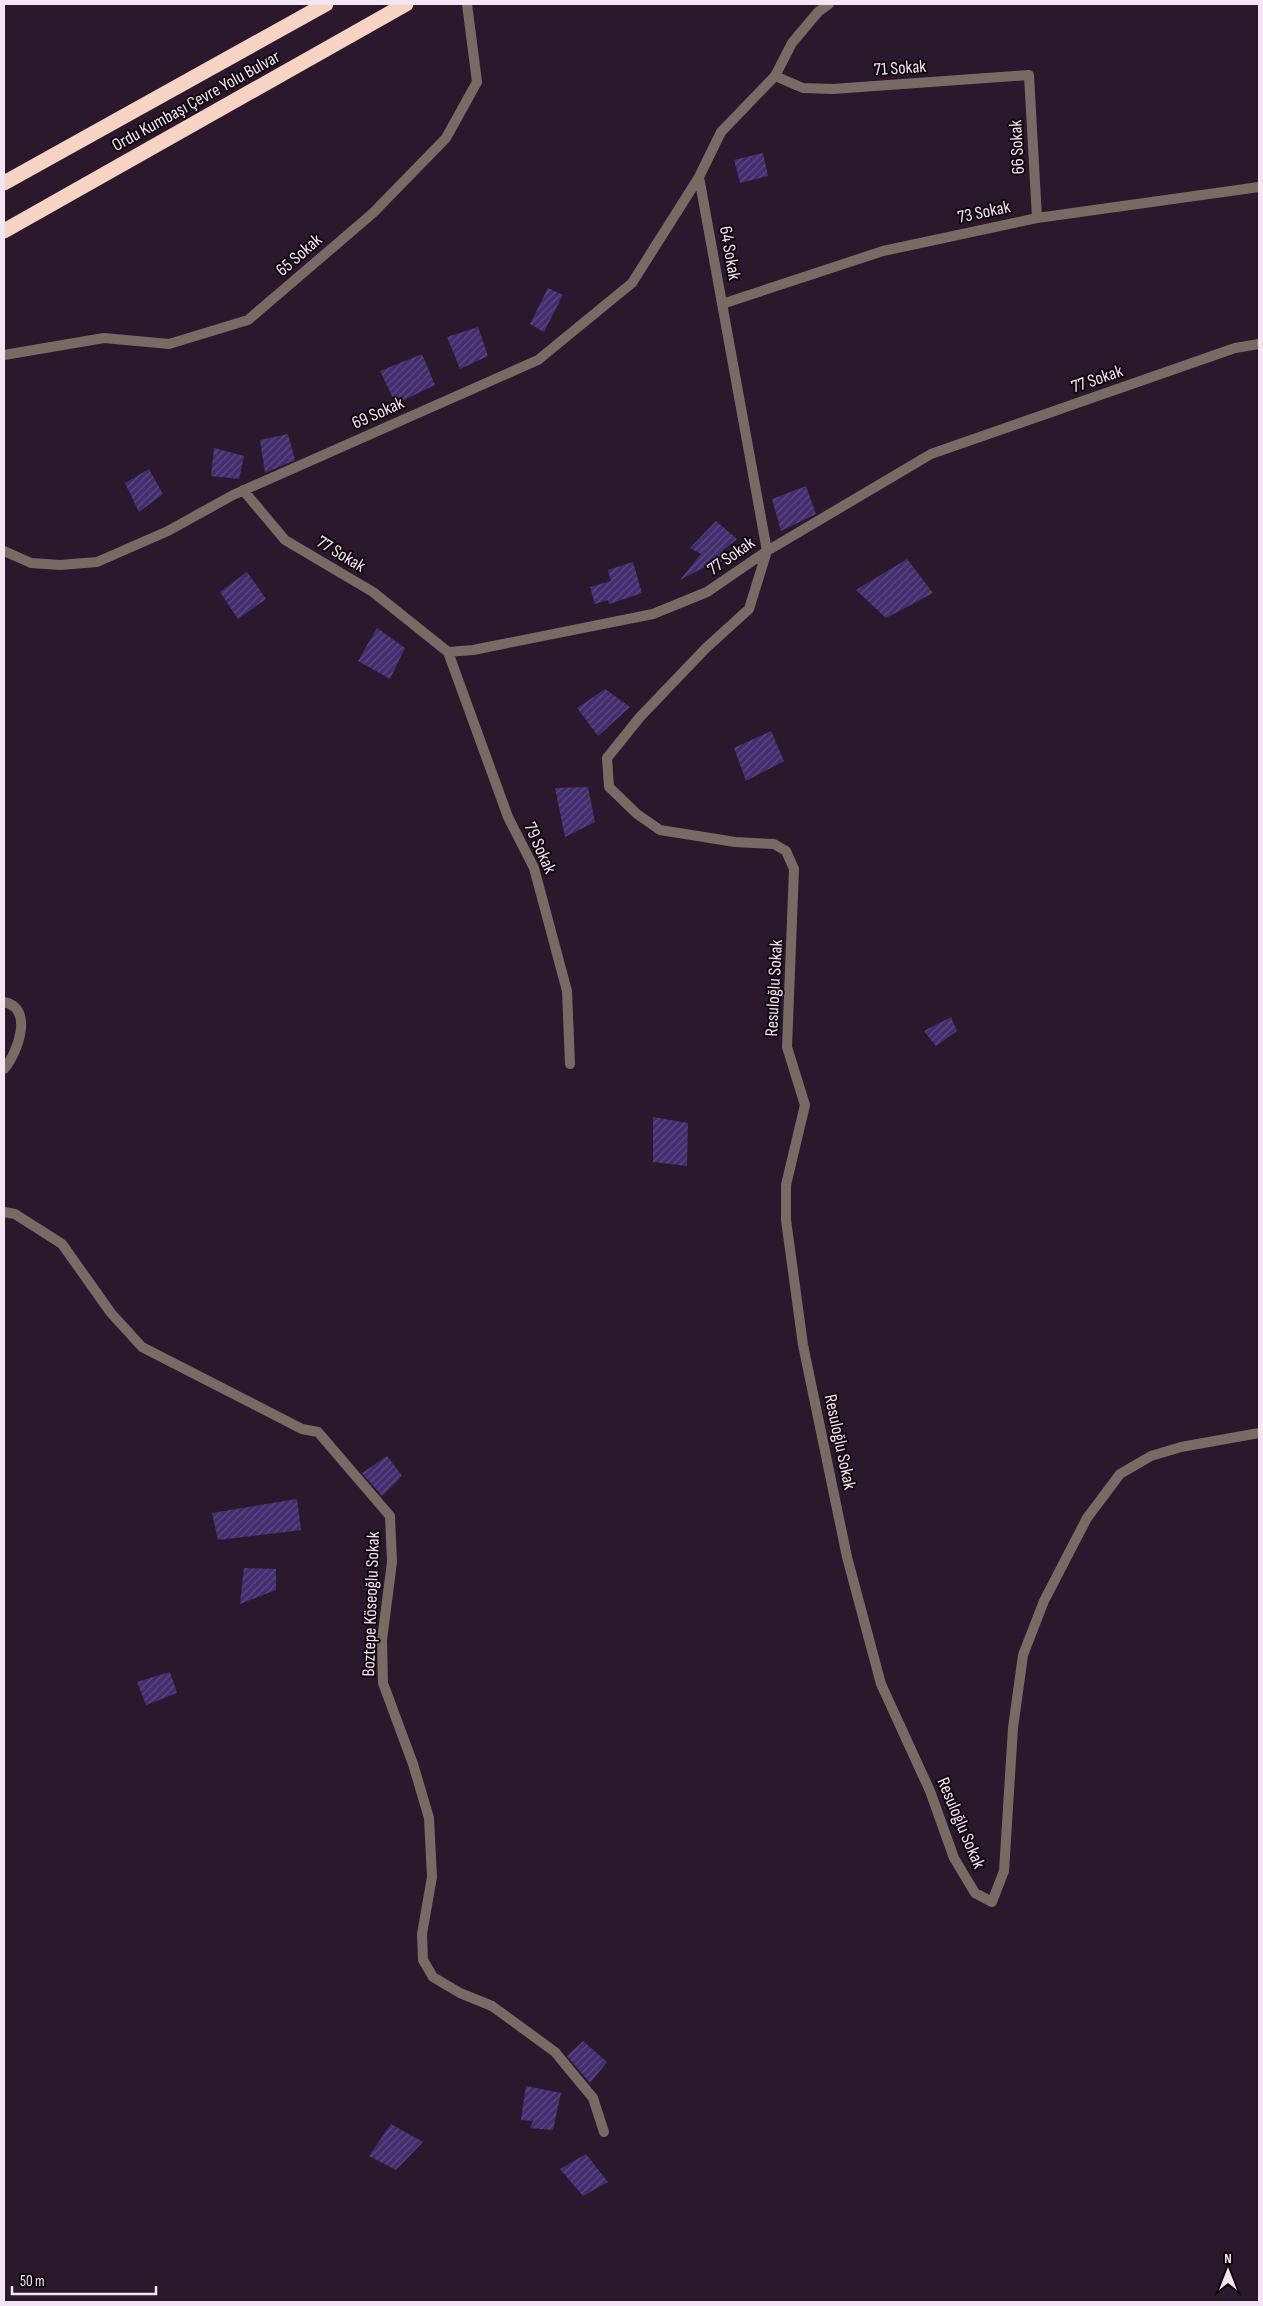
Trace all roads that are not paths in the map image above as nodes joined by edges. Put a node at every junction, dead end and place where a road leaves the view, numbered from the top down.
1 (317, 4) edge
2 (326, 4) edge
3 (406, 4) edge
4 (467, 4) edge
5 (830, 4) edge
6 (253, 44) junction
7 (1029, 75) joint
8 (775, 76) junction
9 (700, 177) junction
10 (4, 183) edge
11 (1259, 186) edge
12 (1037, 218) junction
13 (4, 231) edge
14 (722, 304) junction
15 (1259, 344) edge
16 (4, 355) edge
17 (243, 490) junction
18 (4, 551) edge
19 (767, 551) junction
20 (448, 652) junction
21 (4, 1002) edge
22 (570, 1064) dead end
23 (4, 1069) edge
24 (4, 1212) edge
25 (1259, 1434) edge
26 (604, 2132) dead end

1 - 6 highway
2 - 6 highway, Ordu Kumbaşı Çevre Yolu Bulvar
3 - 13 highway, Ordu Kumbaşı Çevre Yolu Bulvar
4 - 16 street, 65 Sokak
5 - 8 street
6 - 10 highway, Ordu Kumbaşı Çevre Yolu Bulvar
7 - 8 street, 71 Sokak
7 - 12 street, 66 Sokak
8 - 9 street
9 - 14 street, 64 Sokak
9 - 17 street, 69 Sokak
11 - 12 street, 73 Sokak
12 - 14 street, 73 Sokak
14 - 19 street, 64 Sokak
15 - 19 street, 77 Sokak
17 - 18 street, 69 Sokak
17 - 20 street, 77 Sokak
19 - 20 street, 77 Sokak
19 - 25 street, Resuloğlu Sokak
20 - 22 street, 79 Sokak
21 - 23 street
24 - 26 street, Boztepe Köseoğlu Sokak

